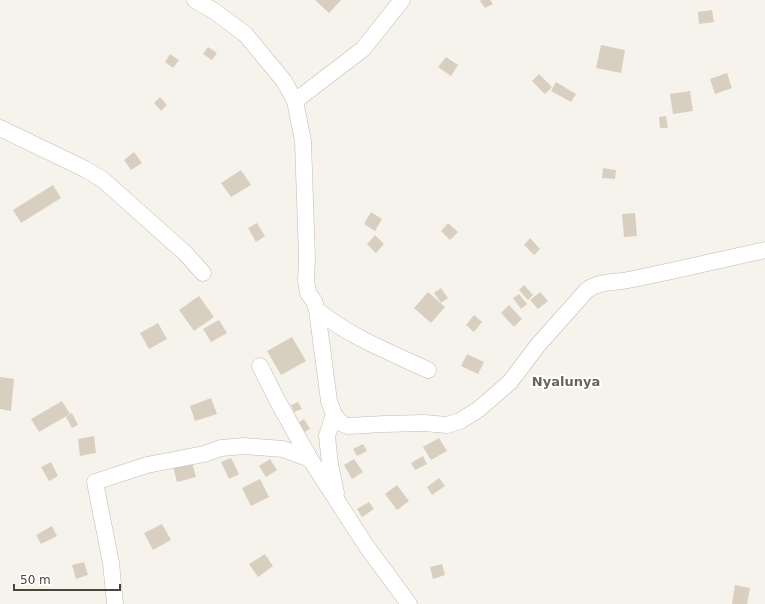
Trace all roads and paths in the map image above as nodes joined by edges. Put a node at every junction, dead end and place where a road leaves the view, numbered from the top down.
1 (195, 0) edge
2 (402, 0) edge
3 (295, 101) junction
4 (0, 128) edge
5 (765, 250) edge
6 (203, 273) dead end
7 (317, 310) junction
8 (260, 366) dead end
9 (428, 370) dead end
10 (334, 414) junction
11 (310, 459) junction
12 (338, 503) junction
13 (115, 604) edge
14 (409, 604) edge

1 - 3 street
2 - 3 street
3 - 7 street
4 - 6 street
5 - 10 street
7 - 9 street
7 - 10 street
8 - 11 street
10 - 12 street
11 - 12 street
11 - 13 street
12 - 14 street

